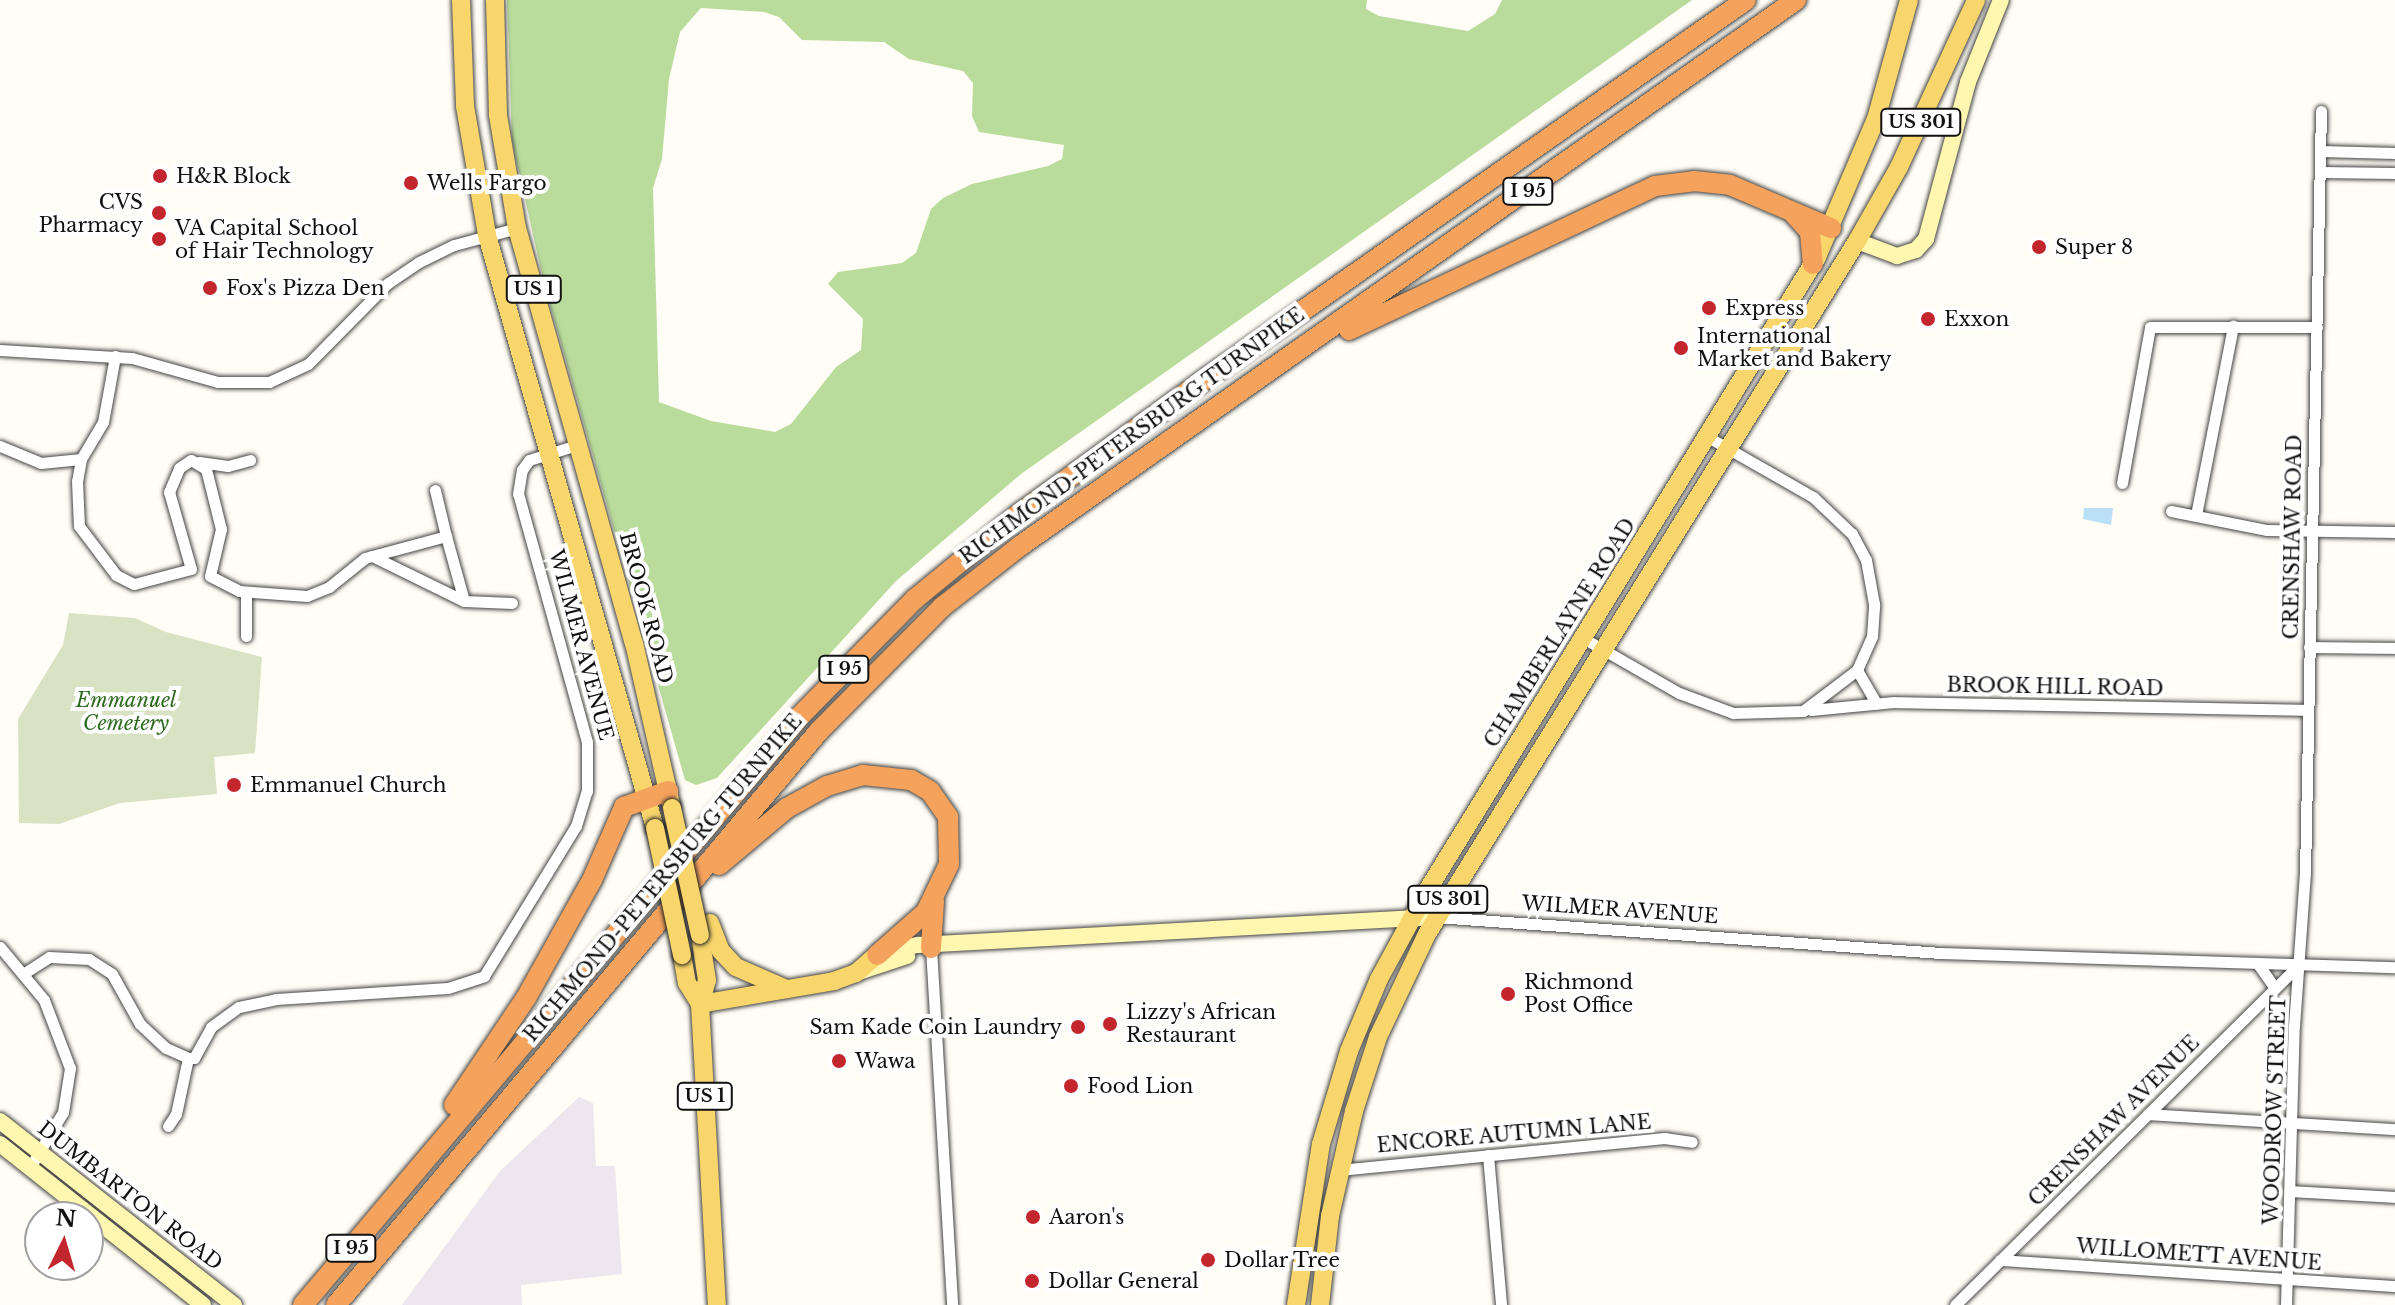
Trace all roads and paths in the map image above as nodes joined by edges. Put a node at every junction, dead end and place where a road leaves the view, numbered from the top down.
1 (461, 0) edge
2 (495, 0) edge
3 (1726, 0) edge
4 (1746, 0) edge
5 (1796, 0) edge
6 (1909, 0) edge
7 (1976, 0) edge
8 (2001, 0) edge
9 (1646, 71) junction
10 (2321, 111) dead end
11 (2321, 151) junction
12 (2395, 153) edge
13 (2321, 172) junction
14 (2395, 173) edge
15 (1788, 209) junction
16 (517, 228) junction
17 (1831, 228) junction
18 (487, 235) junction
19 (1857, 241) junction
20 (1813, 264) junction
21 (2233, 326) junction
22 (2317, 327) junction
23 (0, 350) edge
24 (115, 356) junction
25 (1258, 379) junction
26 (1708, 437) junction
27 (577, 445) junction
28 (0, 446) edge
29 (1729, 447) junction
30 (548, 453) junction
31 (81, 459) junction
32 (250, 460) dead end
33 (198, 462) junction
34 (2122, 483) dead end
35 (435, 490) dead end
36 (2171, 511) dead end
37 (2196, 515) junction
38 (2311, 531) junction
39 (2395, 532) edge
40 (446, 536) junction
41 (372, 556) junction
42 (191, 569) junction
43 (210, 576) junction
44 (246, 592) junction
45 (464, 601) junction
46 (512, 603) dead end
47 (246, 636) dead end
48 (1583, 638) junction
49 (2309, 647) junction
50 (2395, 648) edge
51 (1602, 649) junction
52 (1857, 670) junction
53 (1877, 704) junction
54 (2308, 710) junction
55 (1803, 711) junction
56 (646, 796) junction
57 (674, 799) junction
58 (695, 879) junction
59 (934, 901) junction
60 (1412, 916) junction
61 (1436, 917) junction
62 (705, 929) junction
63 (0, 947) edge
64 (931, 948) junction
65 (877, 955) junction
66 (2258, 964) junction
67 (2299, 964) junction
68 (2395, 967) edge
69 (26, 972) junction
70 (856, 973) junction
71 (2274, 987) junction
72 (793, 991) junction
73 (700, 1004) junction
74 (188, 1058) junction
75 (2148, 1114) junction
76 (0, 1121) edge
77 (2291, 1123) junction
78 (168, 1126) dead end
79 (2395, 1129) edge
80 (1692, 1142) dead end
81 (0, 1144) edge
82 (42, 1150) junction
83 (1488, 1155) junction
84 (31, 1166) junction
85 (1339, 1170) junction
86 (398, 1190) junction
87 (2290, 1191) junction
88 (2395, 1197) edge
89 (2000, 1260) junction
90 (2287, 1280) junction
91 (2395, 1286) edge
92 (203, 1305) edge
93 (234, 1305) edge
94 (303, 1305) edge
95 (336, 1305) edge
96 (717, 1305) edge
97 (952, 1305) edge
98 (1296, 1305) edge
99 (1320, 1305) edge
100 (1501, 1305) edge
101 (1955, 1305) edge
102 (2286, 1305) edge

1 - 18 main road, US 1
2 - 16 main road, BROOK ROAD / US 1
3 - 9 highway
4 - 9 highway, I 95
5 - 25 highway, I 95
6 - 17 main road, CHAMBERLAYNE ROAD / US 301
7 - 19 main road, US 301
8 - 19 street
9 - 86 highway, RICHMOND-PETERSBURG TURNPIKE / I 95
10 - 11 street, CRENSHAW ROAD
11 - 12 street
11 - 13 street, CRENSHAW ROAD
13 - 14 street
13 - 22 street, CRENSHAW ROAD
15 - 17 highway
15 - 20 highway
15 - 25 highway
16 - 18 street
16 - 27 main road, BROOK ROAD / US 1
17 - 19 main road
17 - 20 main road, CHAMBERLAYNE ROAD / US 301
18 - 24 street
18 - 30 main road, US 1
19 - 29 main road, US 301
20 - 26 main road, CHAMBERLAYNE ROAD / US 301
21 - 22 street
21 - 34 street
21 - 37 street
22 - 38 street, CRENSHAW ROAD
23 - 24 street
24 - 31 street
25 - 58 highway, RICHMOND-PETERSBURG TURNPIKE / I 95
26 - 29 street
26 - 48 main road, CHAMBERLAYNE ROAD / US 301
27 - 30 street, WILMER AVENUE
27 - 57 main road, BROOK ROAD / US 1
28 - 31 street
29 - 51 main road, US 301
29 - 52 street
30 - 56 main road, US 1
30 - 74 street, WILMER AVENUE
31 - 42 street
32 - 33 street
33 - 42 street
33 - 43 street
35 - 40 street
36 - 37 street
37 - 38 street
38 - 39 street
38 - 49 street, CRENSHAW ROAD
40 - 41 street
40 - 45 street
41 - 44 street
41 - 45 street
42 - 43 street
43 - 44 street
44 - 47 street
45 - 46 street
48 - 51 street
48 - 60 main road, CHAMBERLAYNE ROAD / US 301
49 - 50 street
49 - 54 street, CRENSHAW ROAD
51 - 55 street
51 - 61 main road, US 301
52 - 53 street
52 - 55 street
53 - 54 street, BROOK HILL ROAD
53 - 55 street, BROOK HILL ROAD
54 - 67 street, CRENSHAW ROAD
56 - 57 highway
56 - 73 main road, US 1, bridge
56 - 86 highway
57 - 62 main road, US 1, bridge
58 - 59 highway
58 - 95 highway, RICHMOND-PETERSBURG TURNPIKE / I 95
59 - 64 highway
59 - 65 highway
60 - 61 street, WILMER AVENUE
60 - 64 street, WILMER AVENUE
60 - 98 main road, CHAMBERLAYNE ROAD / US 301
61 - 66 street, WILMER AVENUE
61 - 85 main road, US 301
62 - 72 main road
62 - 73 main road, US 1
63 - 69 street
64 - 65 street, WILMER AVENUE
64 - 70 street, WILMER AVENUE
64 - 97 street
65 - 70 main road, WILMER AVENUE
66 - 67 street, WILMER AVENUE
66 - 71 street
67 - 68 street, WILMER AVENUE
67 - 71 street, CRENSHAW AVENUE
67 - 77 street, WOODROW STREET
69 - 74 street
69 - 82 street
70 - 72 main road, WILMER AVENUE
71 - 75 street, CRENSHAW AVENUE
72 - 73 main road, WILMER AVENUE
73 - 96 main road, US 1
74 - 78 street, WILMER AVENUE
75 - 77 street
75 - 89 street, CRENSHAW AVENUE
76 - 82 street, DUMBARTON ROAD
77 - 79 street
77 - 87 street, WOODROW STREET
80 - 83 street, ENCORE AUTUMN LANE
81 - 84 street, DUMBARTON ROAD
82 - 84 street
82 - 93 street, DUMBARTON ROAD
83 - 85 street, ENCORE AUTUMN LANE
83 - 100 street
84 - 92 street, DUMBARTON ROAD
85 - 99 main road, US 301
86 - 94 highway, RICHMOND-PETERSBURG TURNPIKE / I 95
87 - 88 street
87 - 90 street, WOODROW STREET
89 - 90 street, WILLOMETT AVENUE
89 - 101 street, CRENSHAW AVENUE
90 - 91 street, WILLOMETT AVENUE
90 - 102 street, WOODROW STREET

